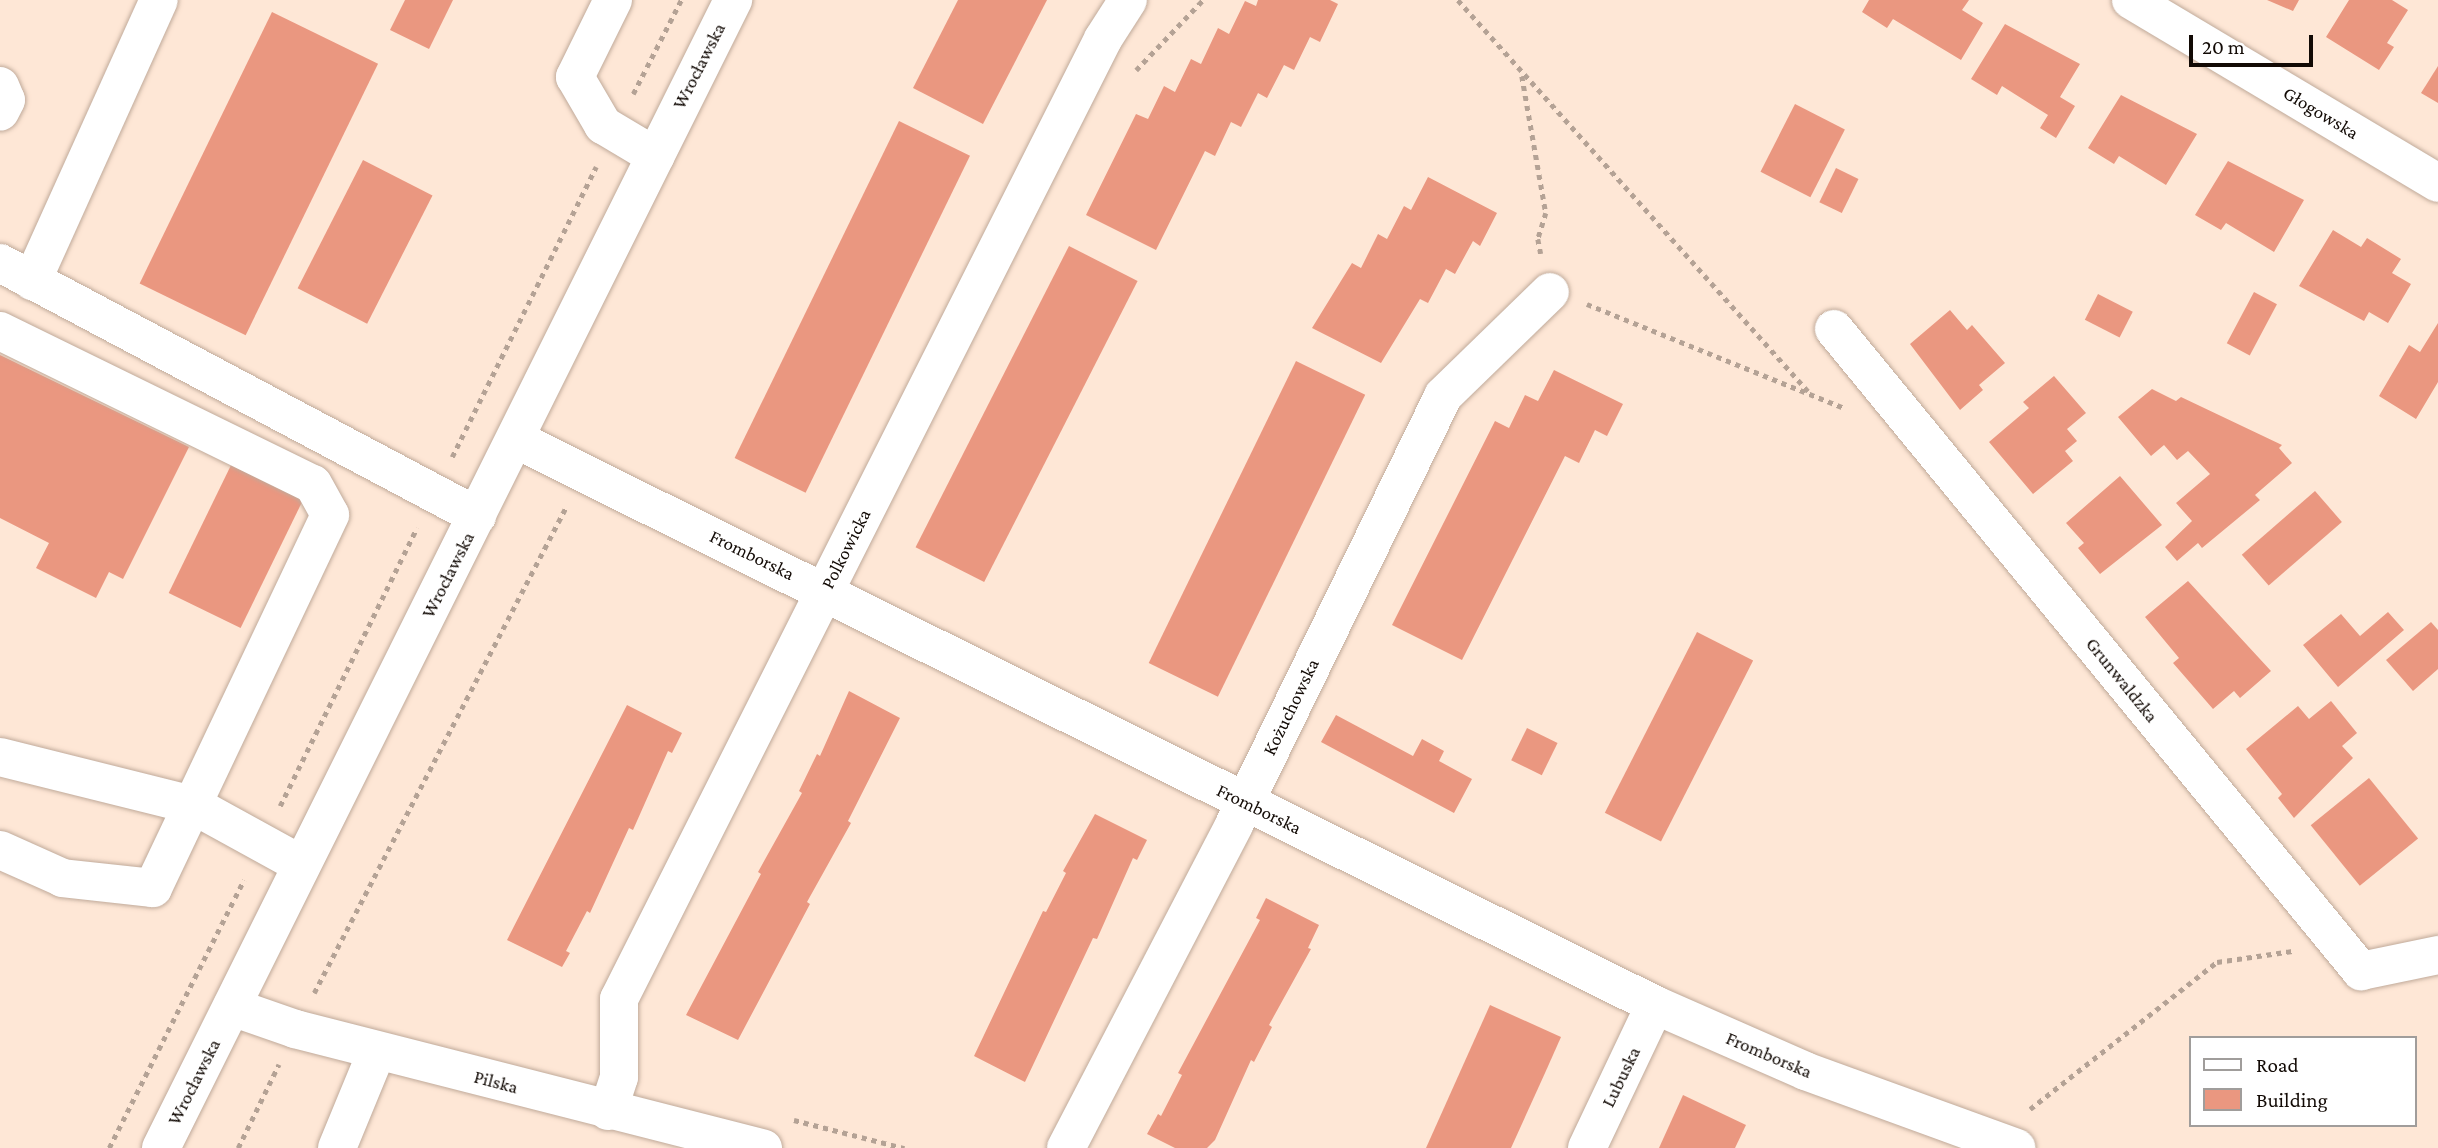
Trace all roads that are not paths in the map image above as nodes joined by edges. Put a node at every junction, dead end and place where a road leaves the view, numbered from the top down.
1 (159, 0) edge
2 (613, 0) edge
3 (733, 0) edge
4 (1128, 0) edge
5 (2131, 0) edge
6 (0, 86) edge
7 (0, 112) edge
8 (655, 156) junction
9 (2438, 183) edge
10 (16, 272) edge
11 (1550, 292) road end
12 (1834, 329) dead end
13 (0, 331) edge
14 (515, 439) junction
15 (477, 516) junction
16 (825, 591) junction
17 (0, 757) edge
18 (1244, 803) junction
19 (193, 805) junction
20 (0, 850) edge
21 (302, 865) junction
22 (2438, 955) edge
23 (1655, 1005) junction
24 (232, 1007) junction
25 (377, 1051) junction
26 (608, 1111) junction
27 (755, 1147) edge
28 (161, 1148) edge
29 (337, 1148) edge
30 (1066, 1148) edge
31 (1587, 1148) edge
32 (2016, 1148) edge

1 - 10 street
2 - 8 street
3 - 8 street, Wrocławska
4 - 16 street, Polkowicka
5 - 9 street, Głogowska
6 - 7 street
8 - 14 street, Wrocławska
10 - 15 street
11 - 18 street, Kożuchowska
12 - 22 street, Grunwaldzka
13 - 19 street
14 - 15 street, Wrocławska
14 - 16 street, Fromborska
15 - 21 street, Wrocławska
16 - 18 street, Fromborska
16 - 26 street, Polkowicka
17 - 19 street
18 - 23 street, Fromborska
18 - 30 street, Kożuchowska
19 - 20 street
19 - 21 street
21 - 24 street, Wrocławska
23 - 31 street, Lubuska
23 - 32 street, Fromborska
24 - 25 street, Pilska
24 - 28 street, Wrocławska
25 - 26 street, Pilska
25 - 29 street
26 - 27 street, Pilska

